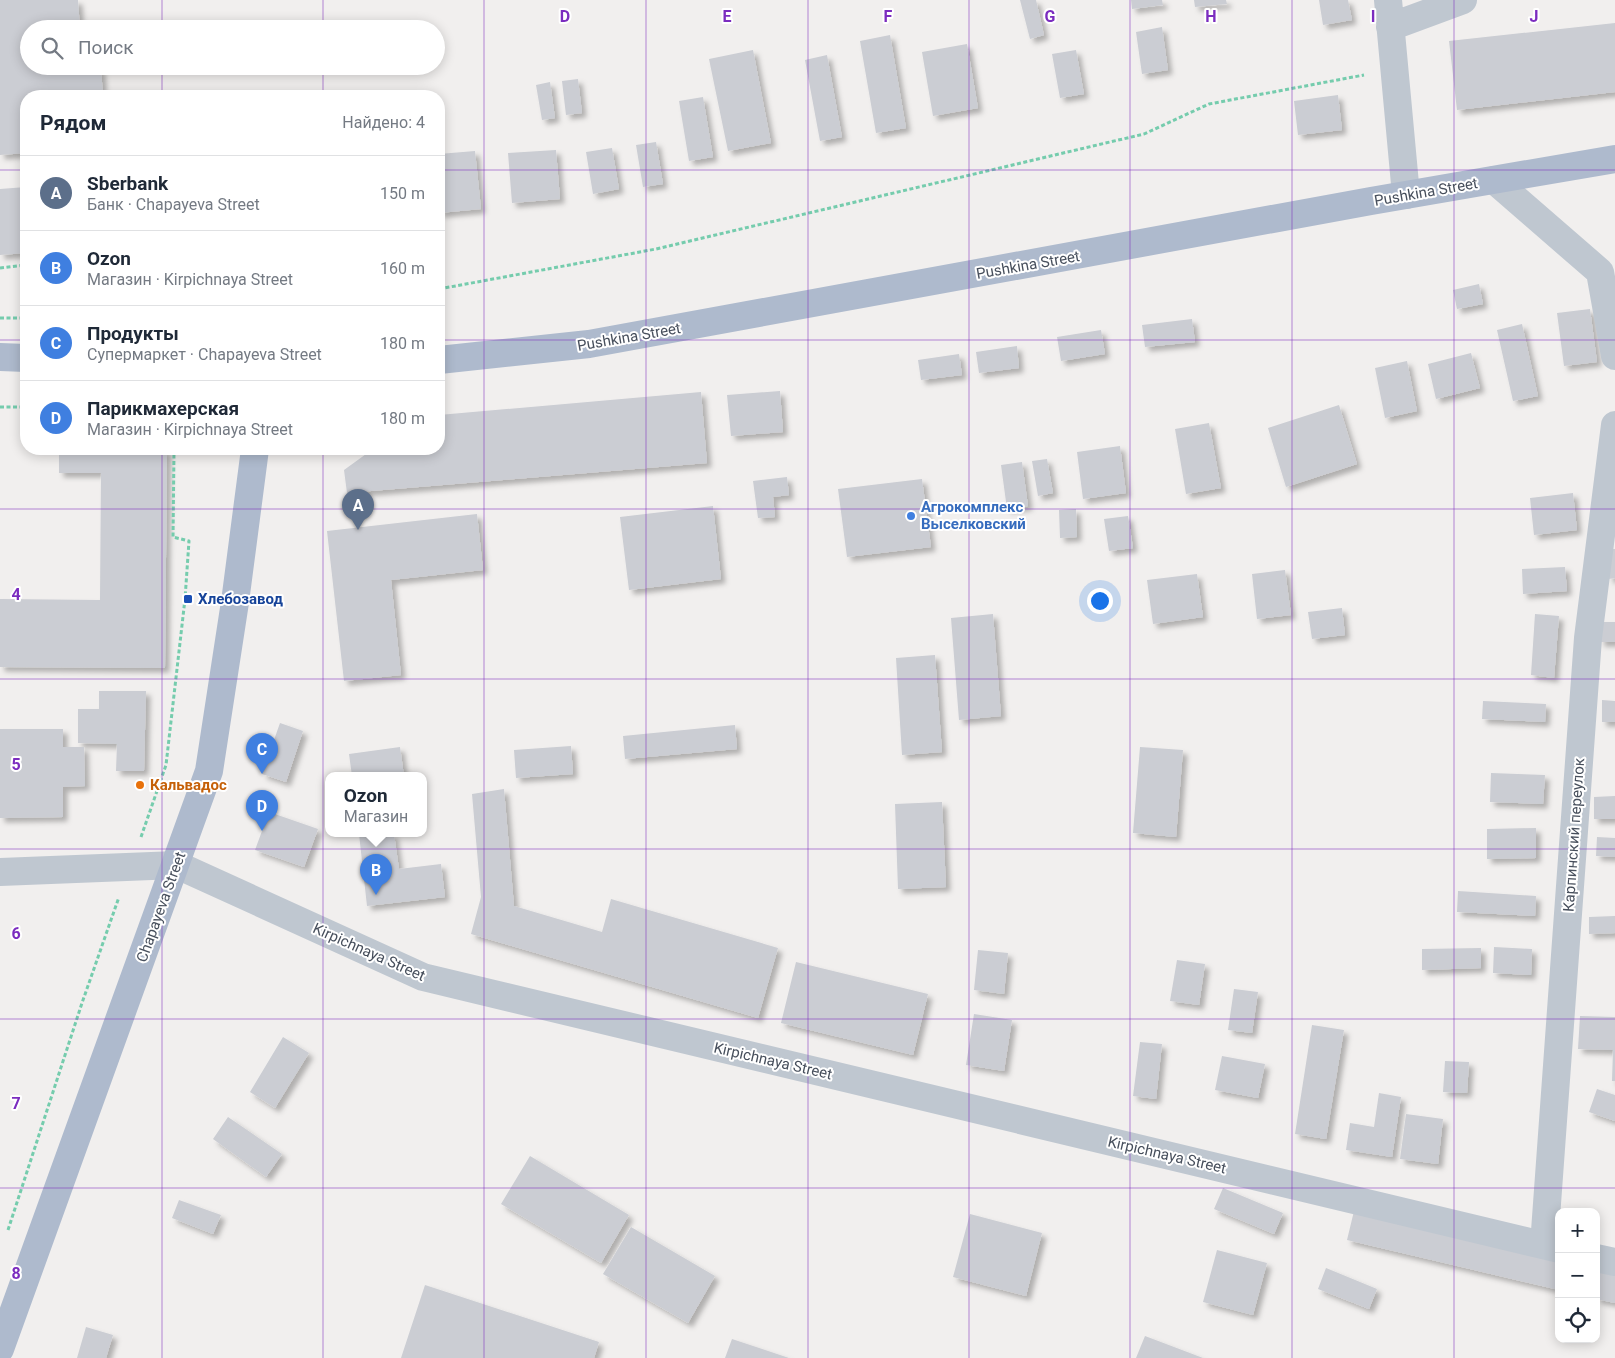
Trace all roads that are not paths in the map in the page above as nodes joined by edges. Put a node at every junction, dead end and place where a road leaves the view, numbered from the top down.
1 (1388, 0) edge
2 (1463, 0) edge
3 (1390, 27) junction
4 (1615, 159) edge
5 (1494, 180) junction
6 (1406, 195) junction
7 (1615, 356) edge
8 (0, 358) edge
9 (20, 358) edge
10 (445, 359) edge
11 (1615, 425) edge
12 (254, 455) edge
13 (177, 865) junction
14 (0, 872) edge
15 (1551, 1247) edge
16 (1600, 1259) edge
17 (1615, 1262) edge
18 (0, 1349) edge

1 - 3 street
2 - 3 street
3 - 6 street
4 - 5 main road, Pushkina Street
5 - 6 main road, Pushkina Street
5 - 7 street
6 - 10 main road, Pushkina Street
8 - 9 main road
11 - 15 street, Карпинский переулок
12 - 13 main road, Chapayeva Street
13 - 14 street, Kirpichnaya Street
13 - 15 street, Kirpichnaya Street
13 - 18 main road, Chapayeva Street
16 - 17 street

